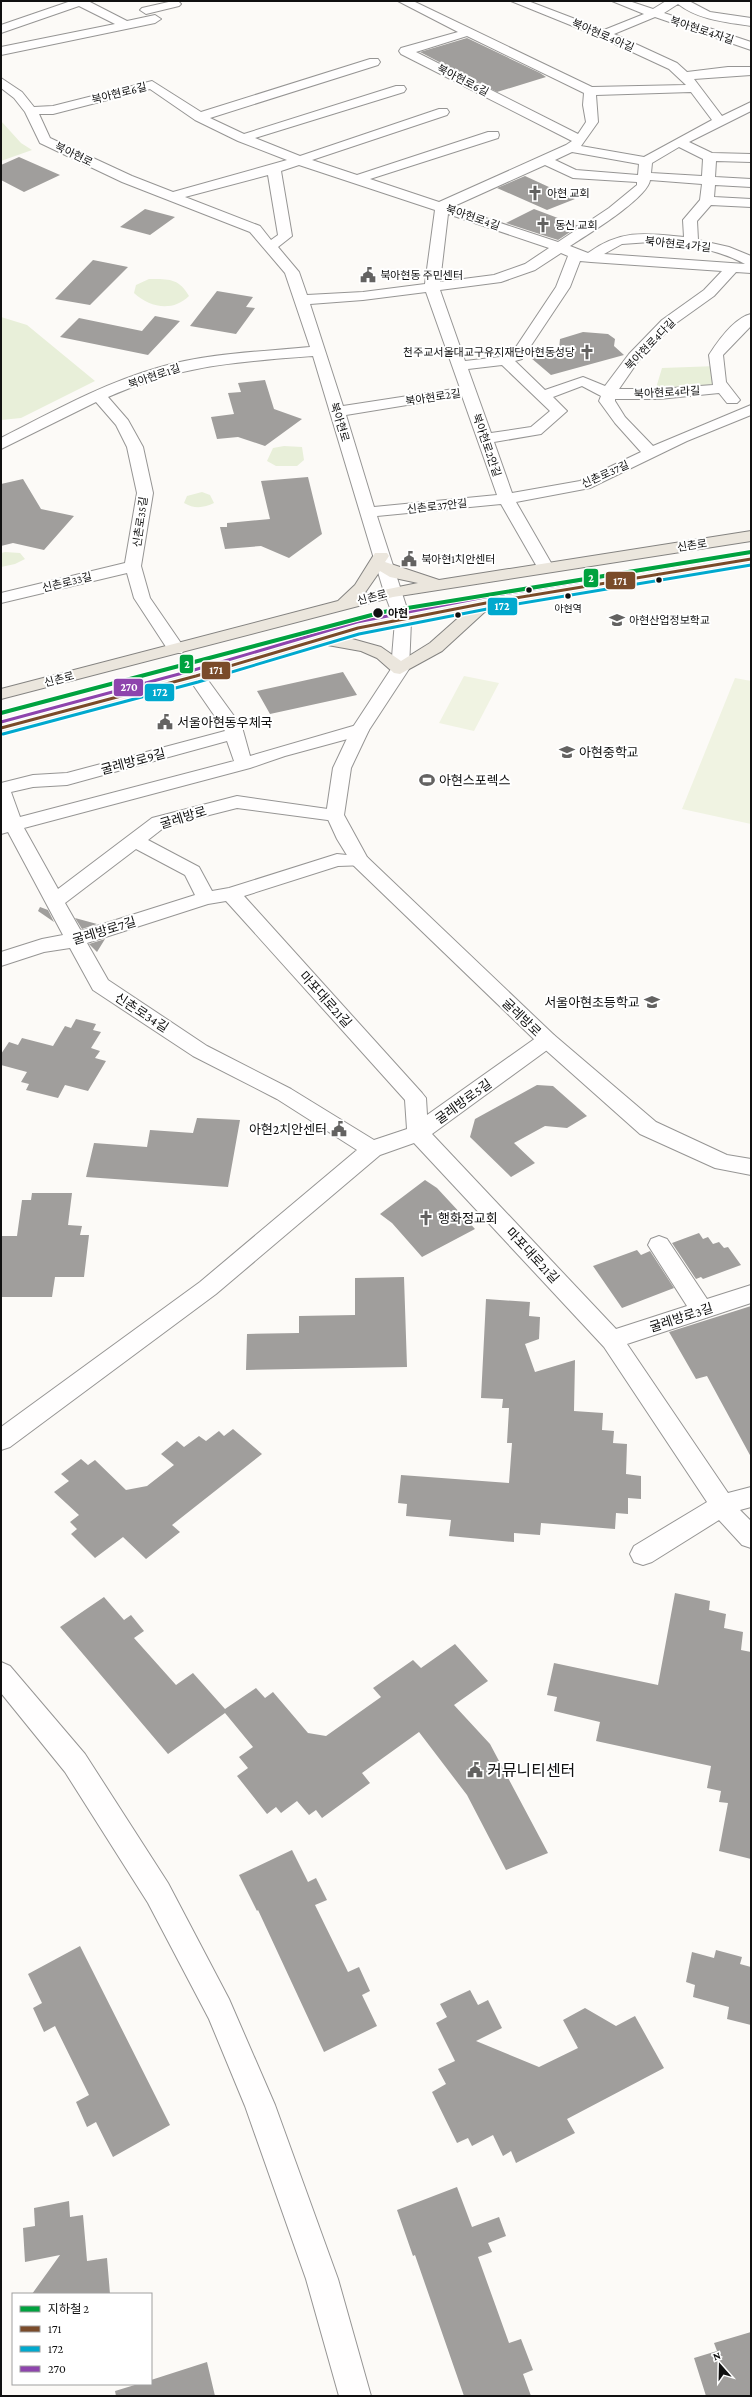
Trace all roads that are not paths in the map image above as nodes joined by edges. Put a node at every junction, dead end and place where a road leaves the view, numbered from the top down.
1 (80, 1) edge
2 (404, 1) edge
3 (517, 1) edge
4 (618, 1) edge
5 (674, 1) edge
6 (682, 1) edge
7 (174, 2) edge
8 (184, 12) dead end
9 (653, 14) junction
10 (751, 22) edge
11 (125, 25) junction
12 (1, 29) edge
13 (469, 32) junction
14 (604, 34) junction
15 (751, 46) edge
16 (1, 51) edge
17 (374, 62) dead end
18 (751, 71) edge
19 (685, 76) junction
20 (1, 82) edge
21 (695, 88) junction
22 (400, 89) dead end
23 (590, 91) junction
24 (751, 106) edge
25 (31, 111) junction
26 (443, 112) dead end
27 (199, 117) junction
28 (719, 122) junction
29 (493, 135) dead end
30 (243, 138) junction
31 (678, 142) junction
32 (576, 144) junction
33 (710, 157) junction
34 (751, 158) edge
35 (546, 160) junction
36 (301, 161) junction
37 (646, 161) junction
38 (274, 169) junction
39 (644, 178) junction
40 (358, 179) junction
41 (708, 180) junction
42 (751, 183) edge
43 (170, 197) junction
44 (707, 201) junction
45 (751, 203) edge
46 (442, 206) junction
47 (690, 244) junction
48 (270, 247) junction
49 (560, 247) junction
50 (575, 254) junction
51 (591, 258) junction
52 (749, 260) edge
53 (732, 268) junction
54 (432, 288) junction
55 (301, 300) junction
56 (751, 318) edge
57 (319, 351) junction
58 (505, 360) junction
59 (459, 366) junction
60 (724, 388) junction
61 (468, 391) junction
62 (610, 394) junction
63 (99, 396) junction
64 (542, 396) junction
65 (337, 412) junction
66 (746, 412) edge
67 (485, 439) junction
68 (1, 444) edge
69 (651, 453) junction
70 (506, 499) junction
71 (368, 512) junction
72 (751, 536) edge
73 (751, 559) edge
74 (382, 562) junction
75 (133, 566) junction
76 (546, 568) junction
77 (447, 584) junction
78 (1, 598) edge
79 (486, 603) junction
80 (344, 605) junction
81 (397, 606) junction
82 (320, 640) junction
83 (176, 649) junction
84 (400, 669) junction
85 (196, 676) junction
86 (1, 694) edge
87 (1, 728) edge
88 (360, 730) junction
89 (234, 734) junction
90 (244, 764) junction
91 (1, 790) edge
92 (335, 815) junction
93 (7, 827) edge
94 (135, 841) junction
95 (360, 861) junction
96 (231, 894) junction
97 (206, 898) junction
98 (54, 902) junction
99 (74, 940) junction
100 (1, 959) edge
101 (547, 1040) junction
102 (418, 1132) junction
103 (372, 1149) junction
104 (751, 1167) edge
105 (658, 1245) dead end
106 (751, 1294) edge
107 (702, 1310) junction
108 (612, 1340) junction
109 (1, 1440) edge
110 (751, 1497) edge
111 (722, 1505) junction
112 (751, 1537) edge
113 (643, 1554) dead end
114 (1, 1674) edge
115 (355, 2396) edge

1 - 11 street
1 - 12 street
2 - 13 street
3 - 14 street, 북아현로4아길
4 - 9 street, 북아현로4자길
5 - 9 street, 북아현로4자길
6 - 10 street
7 - 8 street
7 - 11 street
9 - 14 street, 북아현로4자길
9 - 15 street, 북아현로4자길
11 - 16 street
13 - 23 street
13 - 32 street, 북아현로6길
14 - 19 street, 북아현로4아길
17 - 27 street
18 - 19 street
19 - 21 street, 북아현로4아길
20 - 25 street, 북아현로
21 - 23 street
21 - 28 street, 북아현로4아길
22 - 30 street
23 - 32 street
24 - 28 street
25 - 27 street, 북아현로6길
25 - 43 street, 북아현로
26 - 36 street
27 - 30 street, 북아현로6길
28 - 31 street
29 - 40 street
30 - 36 street, 북아현로6길
31 - 33 street
31 - 37 street
32 - 35 street
32 - 37 street
33 - 34 street
33 - 41 street
35 - 39 street
35 - 46 street
36 - 38 street
36 - 40 street, 북아현로6길
37 - 39 street
38 - 43 street
38 - 48 street
39 - 41 street
39 - 49 street
40 - 46 street, 북아현로6길
41 - 42 street
41 - 44 street
43 - 48 street, 북아현로
44 - 45 street
44 - 47 street
46 - 49 street, 북아현로4길
46 - 54 street, 북아현로4길
47 - 51 street, 북아현로4가길
47 - 52 street, 북아현로4가길
48 - 55 street, 북아현로
49 - 50 street, 북아현로4가길
49 - 54 street
50 - 51 street, 북아현로4가길
50 - 58 street
51 - 53 street, 북아현로4가길
52 - 53 street, 북아현로4가길
53 - 62 street, 북아현로4다길
54 - 55 street
54 - 59 street, 북아현로2길
55 - 57 street, 북아현로
56 - 60 street
57 - 63 street, 북아현로1길
57 - 65 street, 북아현로
58 - 59 street
58 - 64 street
59 - 61 street, 북아현로2길
60 - 62 street, 북아현로4라길
60 - 66 street
61 - 65 street, 북아현로2길
61 - 67 street, 북아현로2안길
62 - 64 street
62 - 69 street
63 - 68 street, 북아현로1길
63 - 75 street, 신촌로35길
64 - 67 street
65 - 71 street, 북아현로
66 - 69 street, 신촌로37길
67 - 70 street, 북아현로2안길
69 - 70 street, 신촌로37길
70 - 71 street, 신촌로37안길
70 - 76 street
71 - 74 street, 북아현로
72 - 76 main road, 신촌로
73 - 79 main road, 신촌로
74 - 77 main road
74 - 80 main road
74 - 81 street, 북아현로
75 - 78 street, 신촌로33길
75 - 83 street, 신촌로35길
76 - 77 main road, 신촌로
77 - 81 main road, 신촌로
79 - 81 main road, 신촌로
79 - 84 main road
80 - 81 main road, 신촌로
80 - 83 main road, 신촌로
81 - 82 main road, 신촌로
81 - 84 street
82 - 84 main road
82 - 85 main road, 신촌로
83 - 86 main road, 신촌로
84 - 88 street
85 - 87 main road, 신촌로
85 - 89 street
88 - 90 street
88 - 92 street
89 - 90 street
89 - 91 street, 굴레방로9길
90 - 93 street
91 - 93 street, 신촌로34길
92 - 94 street, 굴레방로
92 - 95 street, 굴레방로
93 - 98 street, 신촌로34길
94 - 97 street
94 - 98 street, 굴레방로
95 - 96 street, 굴레방로7길
95 - 101 street, 굴레방로
96 - 97 street, 굴레방로7길
96 - 102 street, 마포대로21길
97 - 99 street, 굴레방로7길
98 - 99 street, 신촌로34길
99 - 100 street, 굴레방로7길
99 - 103 street, 신촌로34길
101 - 102 street, 굴레방로5길
101 - 104 street, 굴레방로
102 - 103 street, 굴레방로5길
102 - 108 street, 마포대로21길
103 - 109 street
105 - 107 street
106 - 107 street, 굴레방로3길
107 - 108 street, 굴레방로3길
108 - 111 street, 마포대로21길
110 - 111 street
111 - 112 street, 마포대로21길
111 - 113 street
114 - 115 street

